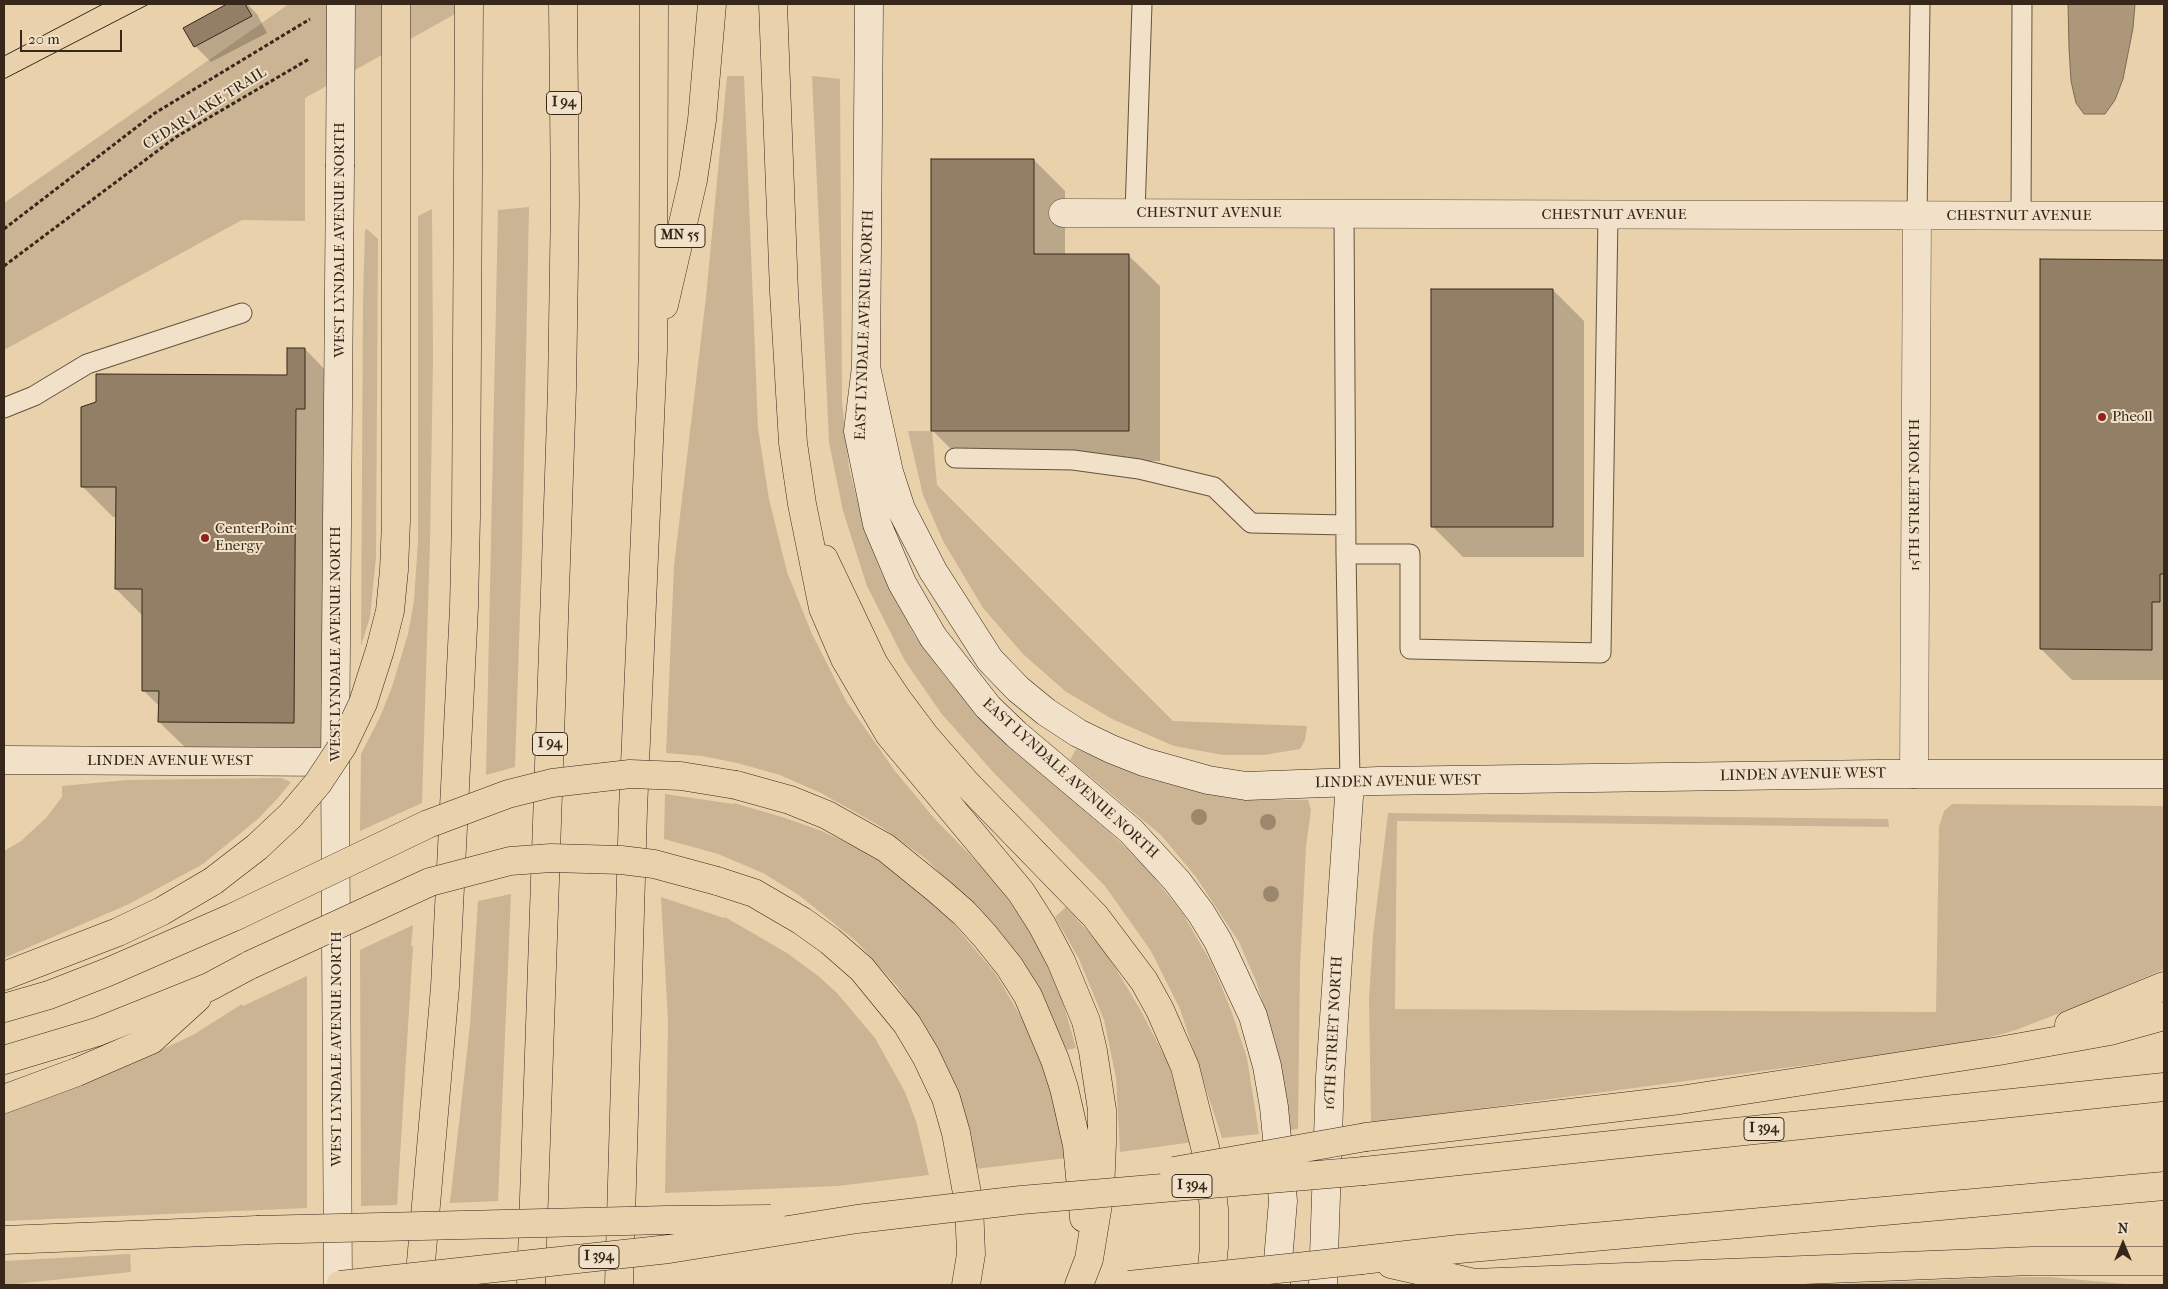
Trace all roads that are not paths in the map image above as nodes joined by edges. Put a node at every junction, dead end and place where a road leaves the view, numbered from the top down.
1 (341, 4) edge
2 (396, 4) edge
3 (469, 4) edge
4 (563, 4) edge
5 (654, 4) edge
6 (712, 4) edge
7 (772, 4) edge
8 (869, 4) edge
9 (1142, 4) edge
10 (1920, 4) edge
11 (2022, 4) edge
12 (1063, 212) dead end
13 (1135, 213) junction
14 (1344, 214) junction
15 (1608, 215) junction
16 (1917, 216) junction
17 (2021, 216) junction
18 (2164, 216) edge
19 (242, 313) dead end
20 (653, 350) junction
21 (866, 366) junction
22 (4, 408) edge
23 (955, 458) dead end
24 (807, 523) junction
25 (1346, 524) junction
26 (1346, 554) junction
27 (4, 760) edge
28 (335, 762) junction
29 (1914, 774) junction
30 (2164, 774) edge
31 (1350, 782) junction
32 (4, 976) edge
33 (209, 986) junction
34 (2164, 986) edge
35 (4, 1008) edge
36 (2164, 1016) edge
37 (2000, 1051) junction
38 (4, 1060) edge
39 (2164, 1087) edge
40 (4, 1099) edge
41 (2164, 1186) edge
42 (1020, 1200) junction
43 (857, 1219) junction
44 (4, 1240) edge
45 (1089, 1259) junction
46 (1366, 1260) junction
47 (2164, 1260) edge
48 (339, 1285) edge
49 (419, 1285) edge
50 (531, 1285) edge
51 (619, 1285) edge
52 (966, 1285) edge
53 (1079, 1285) edge
54 (1129, 1285) edge
55 (1210, 1285) edge
56 (1276, 1285) edge
57 (1324, 1285) edge

1 - 28 street, WEST LYNDALE AVENUE NORTH, bridge
2 - 32 highway, bridge
3 - 49 highway
4 - 50 highway, I 94
5 - 20 highway
6 - 20 highway, MN 55
7 - 24 highway
8 - 21 street, EAST LYNDALE AVENUE NORTH
9 - 13 lane
10 - 16 lane
11 - 17 lane
12 - 13 street, CHESTNUT AVENUE
13 - 14 street, CHESTNUT AVENUE
14 - 15 street, CHESTNUT AVENUE
14 - 25 lane
15 - 16 street, CHESTNUT AVENUE
15 - 26 lane
16 - 17 street, CHESTNUT AVENUE
16 - 29 street, 15TH STREET NORTH
17 - 18 street, CHESTNUT AVENUE
19 - 22 lane
20 - 51 highway
21 - 31 street, LINDEN AVENUE WEST
21 - 56 street, EAST LYNDALE AVENUE NORTH
23 - 25 lane
24 - 45 highway
24 - 55 highway
25 - 26 lane
26 - 31 lane
27 - 28 street, LINDEN AVENUE WEST
28 - 48 street, WEST LYNDALE AVENUE NORTH
29 - 30 street, LINDEN AVENUE WEST
29 - 31 street, LINDEN AVENUE WEST
31 - 57 street, 16TH STREET NORTH
33 - 38 highway
33 - 40 highway
33 - 52 highway, bridge
34 - 37 highway
35 - 45 highway, bridge
36 - 37 highway
37 - 42 highway, bridge
39 - 42 highway, I 394, bridge
41 - 46 highway
42 - 43 highway, I 394, bridge
43 - 44 highway, bridge
43 - 48 highway, I 394, bridge
45 - 53 highway
46 - 47 highway
46 - 54 highway, bridge

